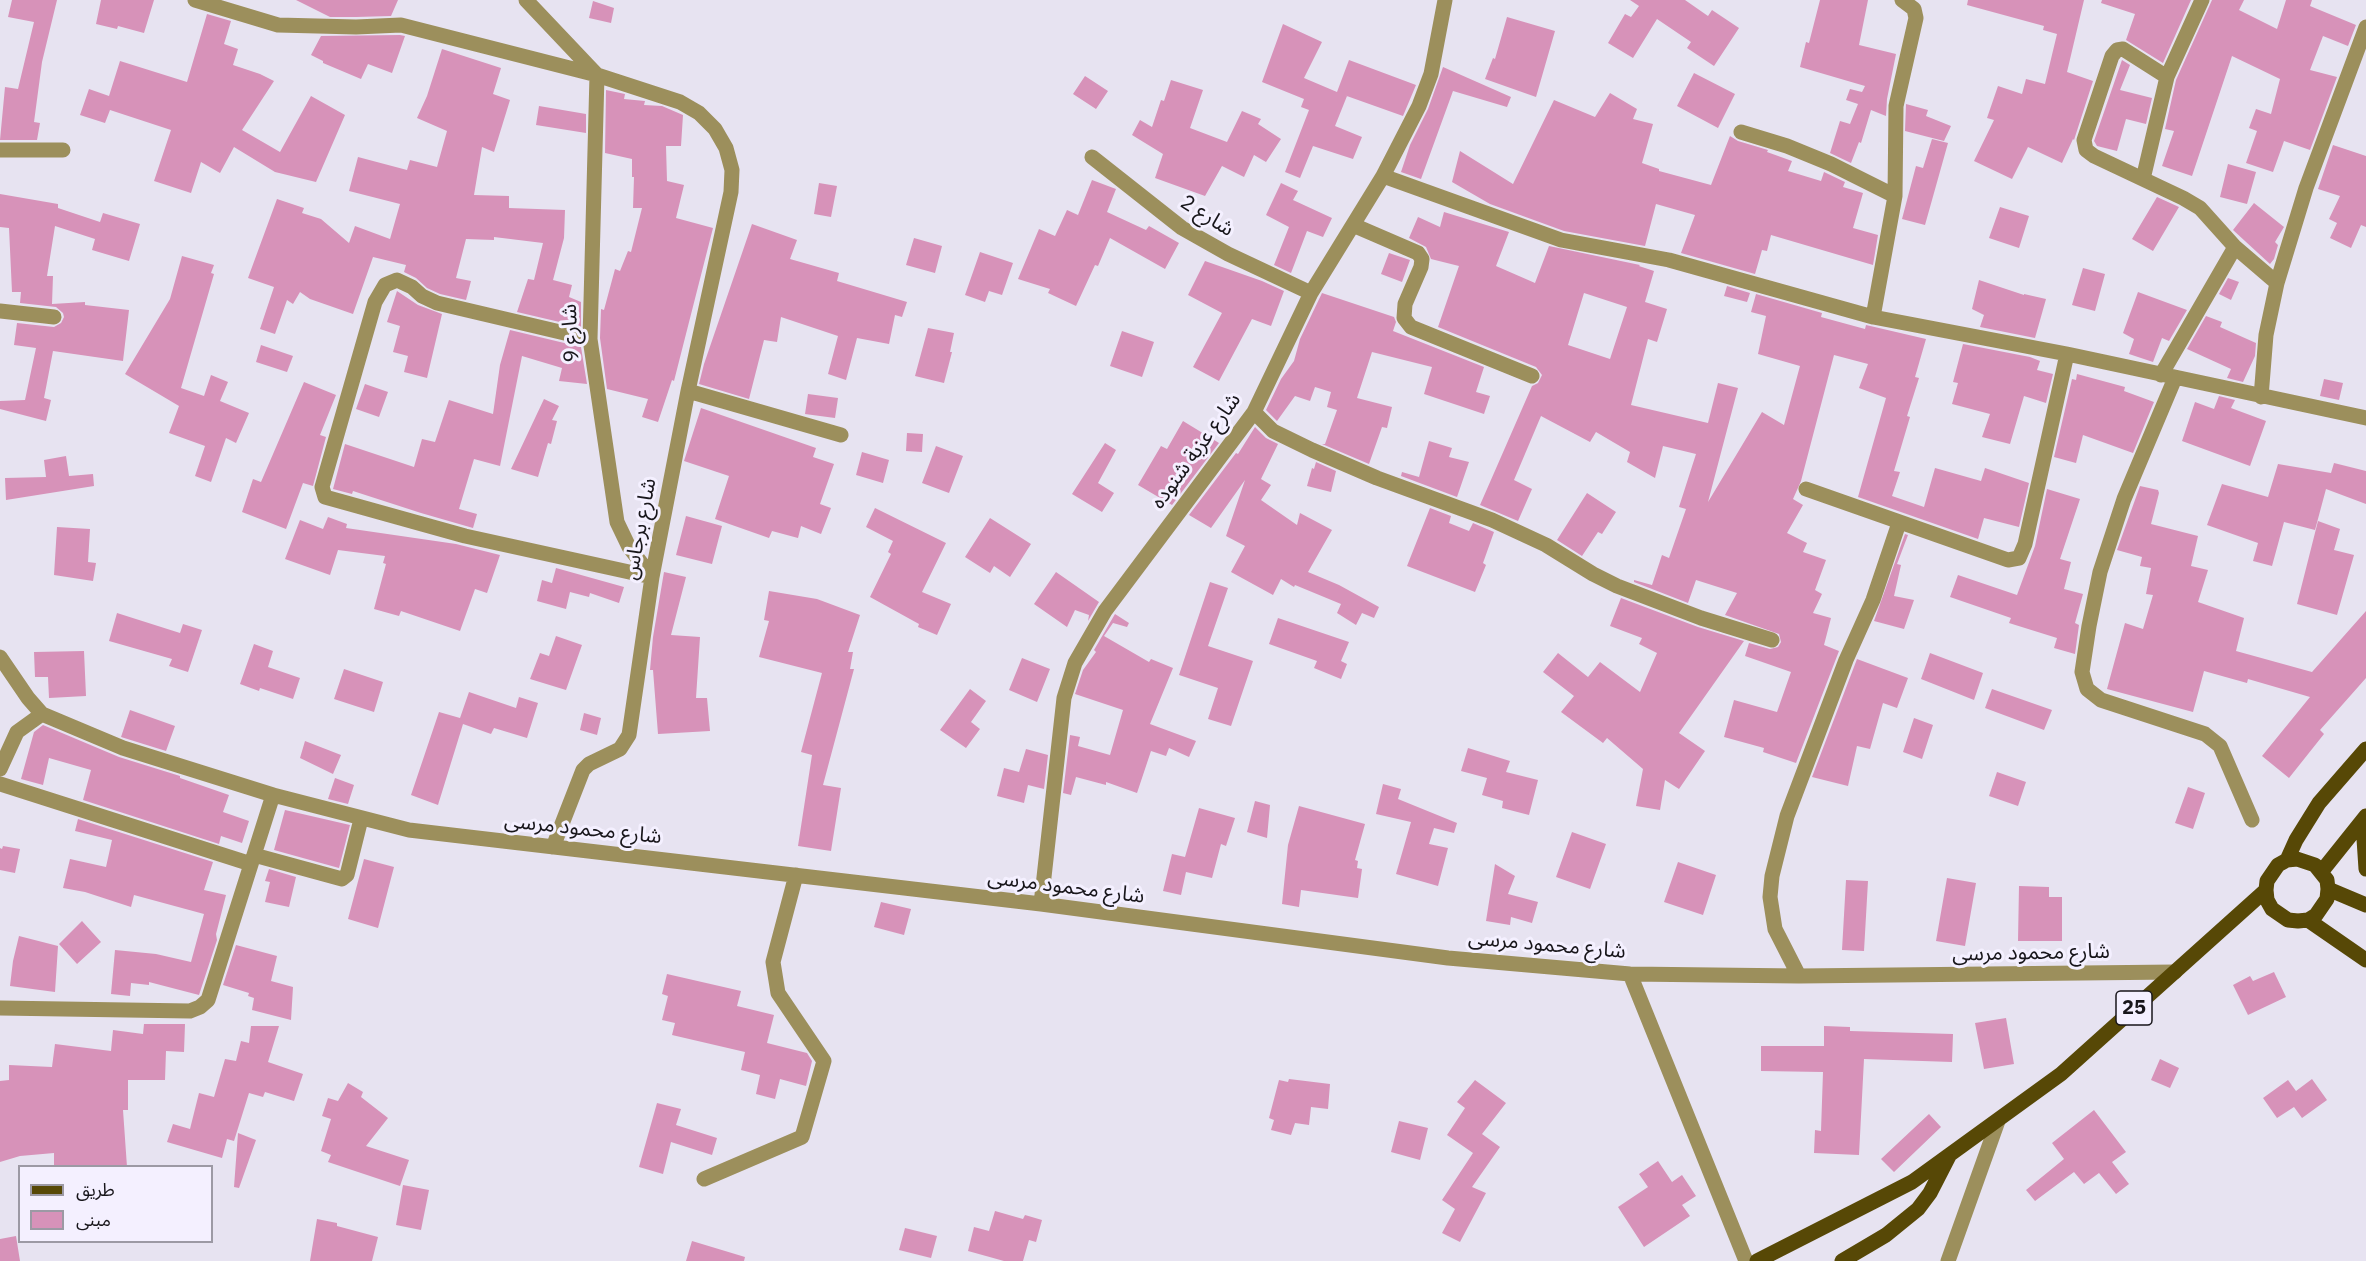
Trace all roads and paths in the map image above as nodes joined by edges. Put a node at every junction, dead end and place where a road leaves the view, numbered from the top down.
1 (195, 0) edge
2 (526, 0) edge
3 (1445, 0) edge
4 (1902, 0) edge
5 (2202, 0) edge
6 (2366, 27) edge
7 (597, 75) junction
8 (2167, 77) junction
9 (1741, 132) dead end
10 (0, 150) edge
11 (63, 150) dead end
12 (1092, 157) dead end
13 (1383, 176) junction
14 (2144, 179) junction
15 (1895, 196) junction
16 (1353, 225) junction
17 (2235, 247) junction
18 (2277, 283) junction
19 (1311, 293) junction
20 (0, 311) edge
21 (54, 316) dead end
22 (1873, 317) junction
23 (590, 339) junction
24 (2067, 354) junction
25 (1532, 376) dead end
26 (2168, 377) junction
27 (688, 391) junction
28 (2261, 397) junction
29 (1254, 412) junction
30 (2366, 418) edge
31 (841, 435) dead end
32 (1806, 489) dead end
33 (1899, 523) junction
34 (652, 577) junction
35 (1772, 640) dead end
36 (0, 657) edge
37 (42, 714) junction
38 (2366, 749) edge
39 (0, 769) edge
40 (0, 784) edge
41 (273, 795) junction
42 (2366, 816) edge
43 (362, 819) junction
44 (2252, 820) dead end
45 (2366, 826) edge
46 (553, 847) junction
47 (252, 860) junction
48 (2287, 860) junction
49 (2366, 869) edge
50 (2322, 871) junction
51 (796, 875) junction
52 (2266, 890) junction
53 (2328, 890) junction
54 (1041, 904) junction
55 (2366, 904) edge
56 (2308, 920) junction
57 (2366, 960) edge
58 (2175, 972) junction
59 (1630, 974) junction
60 (1799, 976) junction
61 (0, 1008) edge
62 (1998, 1121) junction
63 (1949, 1156) junction
64 (704, 1179) dead end
65 (1746, 1261) edge
66 (1757, 1261) edge
67 (1842, 1261) edge
68 (1948, 1261) edge

1 - 7 street, شارع برجاس
2 - 7 street
3 - 13 street, شارع عزبة شنوده
4 - 15 street
5 - 8 street
6 - 18 street
7 - 23 street, شارع 9
7 - 27 street, شارع برجاس
8 - 14 street
8 - 14 street
9 - 15 street
10 - 11 street
12 - 19 street, شارع 2
13 - 16 street, شارع عزبة شنوده
13 - 22 street
14 - 17 street
15 - 22 street
16 - 19 street, شارع عزبة شنوده
16 - 25 street
17 - 18 street
17 - 26 street
18 - 28 street
19 - 29 street, شارع عزبة شنوده
20 - 21 street
22 - 24 street
23 - 34 street, شارع 9
23 - 34 street
24 - 26 street
24 - 33 street
26 - 28 street
26 - 44 street
27 - 31 street
27 - 34 street, شارع برجاس
28 - 30 street
29 - 35 street
29 - 54 street, شارع عزبة شنوده
32 - 33 street
33 - 60 street
34 - 46 street, شارع برجاس
36 - 37 street, شارع محمود مرسى
37 - 39 street
37 - 41 street, شارع محمود مرسى
38 - 48 main road
40 - 47 street
41 - 43 street, شارع محمود مرسى
41 - 47 street
42 - 50 main road
43 - 46 street, شارع محمود مرسى
43 - 47 street
45 - 49 main road
46 - 51 street, شارع محمود مرسى
47 - 61 street
48 - 50 main road
48 - 52 main road
50 - 53 main road
51 - 54 street, شارع محمود مرسى
51 - 64 street
52 - 56 main road
52 - 58 main road, 25
53 - 55 main road
53 - 56 main road
54 - 59 street, شارع محمود مرسى
56 - 57 main road
58 - 60 street, شارع محمود مرسى
58 - 62 main road, 25
59 - 60 street, شارع محمود مرسى
59 - 65 street
62 - 63 main road, 25
62 - 68 street
63 - 66 main road, 25
63 - 67 main road

